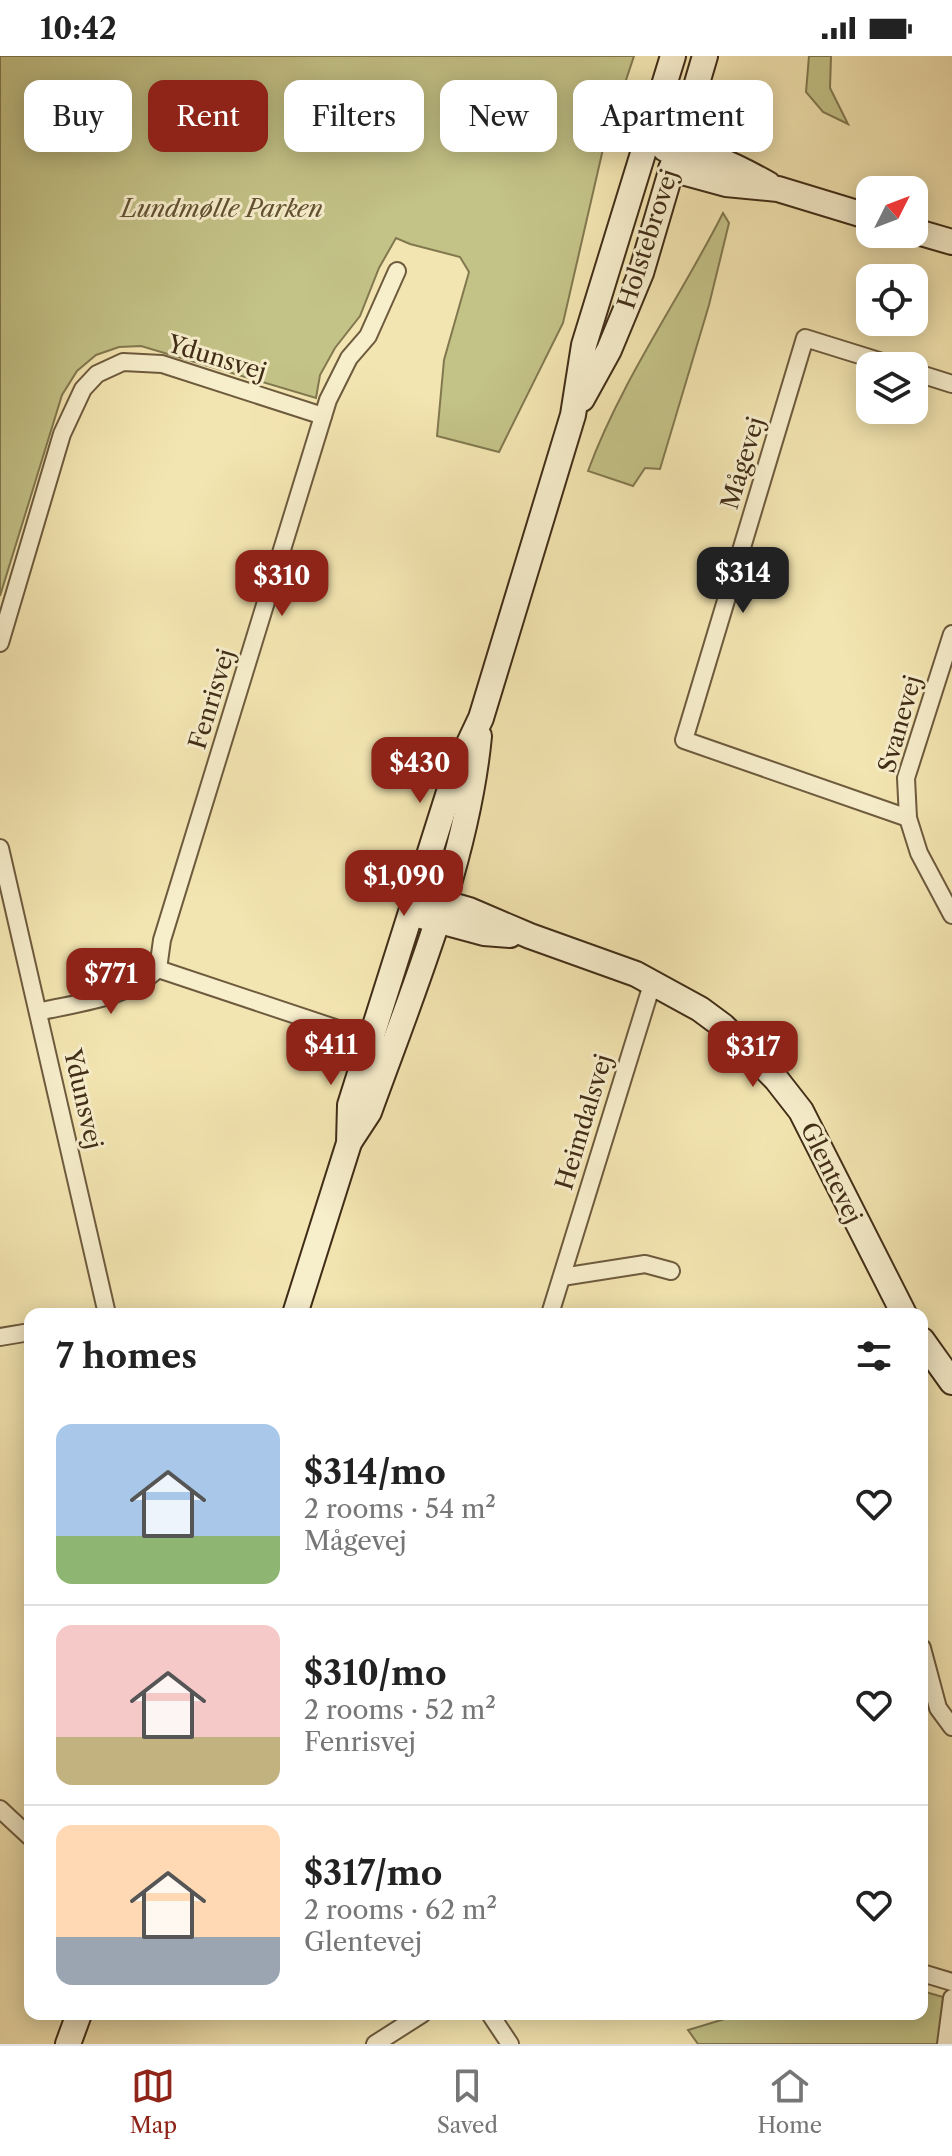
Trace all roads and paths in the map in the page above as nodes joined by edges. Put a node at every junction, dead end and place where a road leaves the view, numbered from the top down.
1 (673, 56) edge
2 (686, 56) edge
3 (705, 56) edge
4 (663, 155) junction
5 (856, 213) edge
6 (928, 235) edge
7 (952, 242) edge
8 (397, 271) dead end
9 (856, 354) edge
10 (928, 376) edge
11 (952, 384) edge
12 (573, 415) junction
13 (323, 416) junction
14 (952, 634) edge
15 (0, 643) edge
16 (481, 718) junction
17 (908, 818) junction
18 (0, 848) edge
19 (427, 906) junction
20 (952, 915) edge
21 (158, 969) junction
22 (653, 981) junction
23 (38, 1012) junction
24 (381, 1044) junction
25 (671, 1271) dead end
26 (562, 1277) junction
27 (106, 1308) edge
28 (297, 1308) edge
29 (552, 1308) edge
30 (901, 1308) edge
31 (24, 1333) edge
32 (1, 1337) edge
33 (928, 1348) edge
34 (952, 1382) edge
35 (928, 1670) edge
36 (952, 1727) edge
37 (0, 1809) edge
38 (24, 1831) edge
39 (928, 1975) edge
40 (952, 1982) edge
41 (952, 1998) edge
42 (78, 2020) edge
43 (80, 2020) edge
44 (413, 2020) edge
45 (494, 2020) edge
46 (68, 2044) edge
47 (78, 2044) edge
48 (375, 2044) edge
49 (510, 2044) edge
50 (946, 2044) edge

1 - 4 main road, Holstebrovej
2 - 4 main road
3 - 4 main road, Holstebrovej
4 - 5 main road
4 - 12 main road, Holstebrovej
4 - 12 main road, Holstebrovej
6 - 7 main road
8 - 13 street, Fenrisvej
9 - 17 street, Mågevej
10 - 11 street
12 - 16 main road, Holstebrovej
13 - 15 street, Ydunsvej
13 - 21 street, Fenrisvej
14 - 17 street, Svanevej
16 - 19 main road, Holstebrovej
16 - 19 main road, Holstebrovej
17 - 20 street, Svanevej
18 - 23 street, Ydunsvej
19 - 22 main road, Glentevej
19 - 24 main road, Holstebrovej
21 - 23 street
21 - 24 street
22 - 26 street, Heimdalsvej
22 - 30 main road, Glentevej
23 - 27 street, Ydunsvej
24 - 28 main road, Holstebrovej
25 - 26 street
26 - 29 street, Heimdalsvej
31 - 32 street
33 - 34 main road
35 - 36 street
37 - 38 street
39 - 40 street
41 - 50 street
42 - 46 main road
43 - 47 main road
44 - 48 street
45 - 49 street

